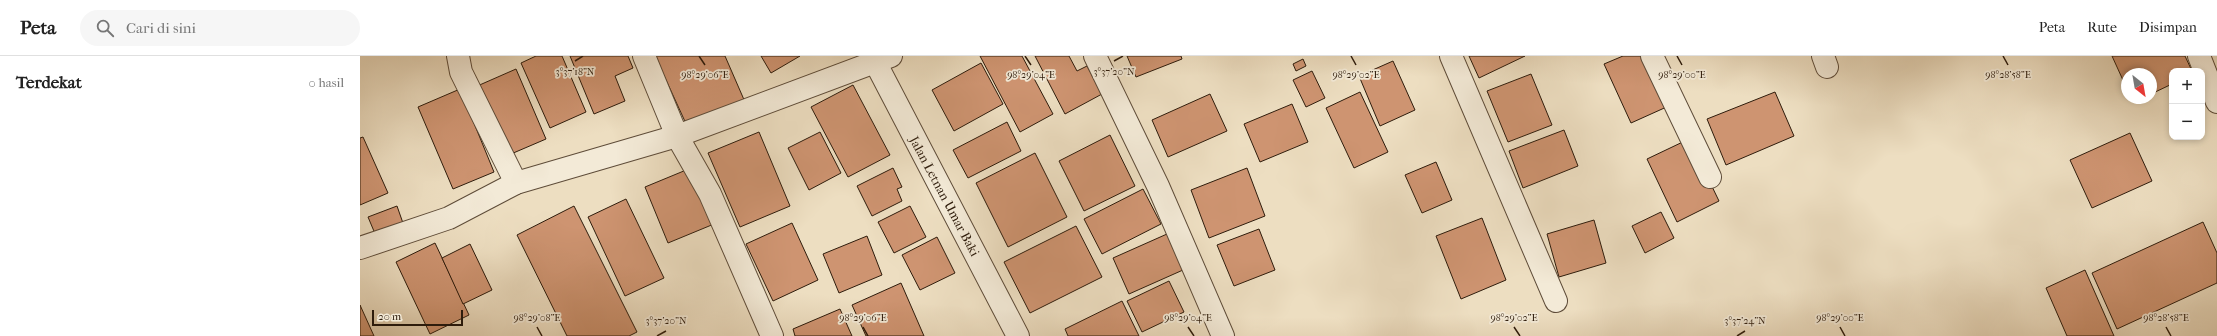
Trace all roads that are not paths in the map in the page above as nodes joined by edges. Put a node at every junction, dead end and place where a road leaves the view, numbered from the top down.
1 (458, 56) edge
2 (644, 56) edge
3 (1095, 56) edge
4 (1450, 56) edge
5 (1652, 56) edge
6 (2199, 56) edge
7 (879, 58) edge
8 (2217, 102) edge
9 (677, 136) junction
10 (1710, 177) dead end
11 (516, 183) junction
12 (360, 248) edge
13 (1556, 301) dead end
14 (772, 336) edge
15 (1018, 336) edge
16 (1223, 336) edge

1 - 11 street
2 - 9 street
3 - 16 street
4 - 13 street
5 - 10 street
6 - 8 street
7 - 9 street
7 - 15 street, Jalan Letnan Umar Baki
9 - 11 street
9 - 14 street
11 - 12 street

